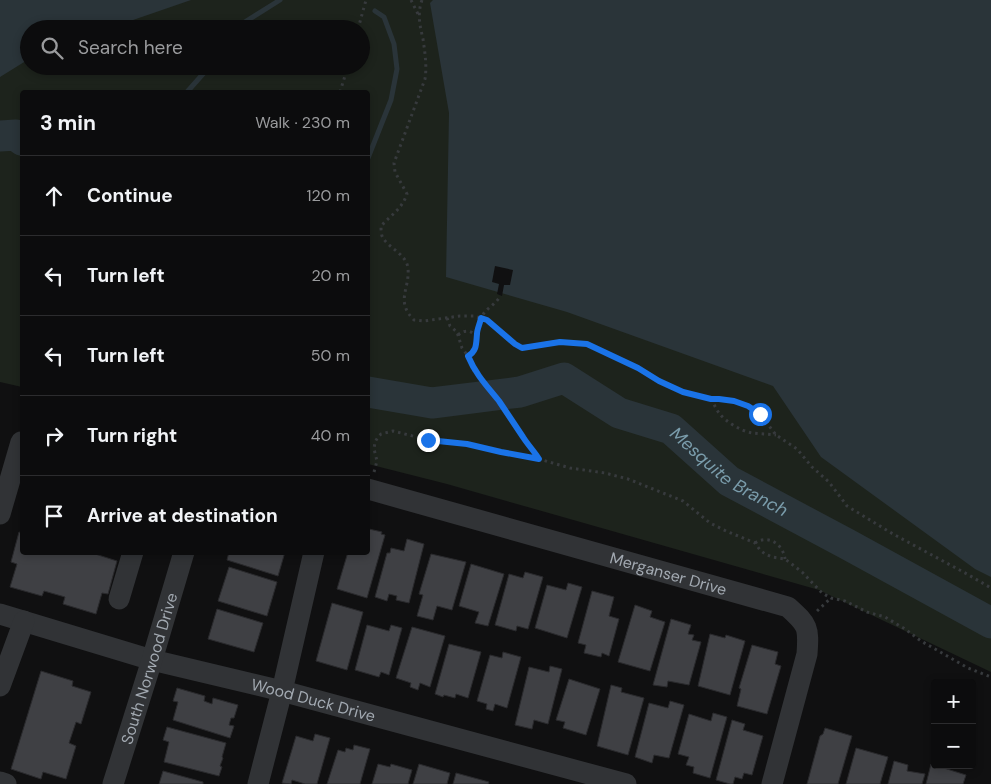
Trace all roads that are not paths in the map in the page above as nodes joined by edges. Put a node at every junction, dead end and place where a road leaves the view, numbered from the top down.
1 (20, 447) edge
2 (370, 490) edge
3 (9, 503) edge
4 (132, 555) edge
5 (183, 555) edge
6 (313, 555) edge
7 (119, 599) dead end
8 (0, 614) edge
9 (24, 621) junction
10 (152, 660) junction
11 (0, 686) edge
12 (282, 691) junction
13 (0, 782) edge
14 (6, 784) edge
15 (113, 784) edge
16 (258, 784) edge
17 (626, 784) edge
18 (772, 784) edge

1 - 3 street
2 - 18 street, Merganser Drive
4 - 7 street
5 - 10 street, South Norwood Drive
6 - 12 street
8 - 9 street, Wood Duck Drive
9 - 10 street, Wood Duck Drive
9 - 11 street
10 - 12 street, Wood Duck Drive
10 - 15 street, South Norwood Drive
12 - 16 street
12 - 17 street, Wood Duck Drive
13 - 14 street

